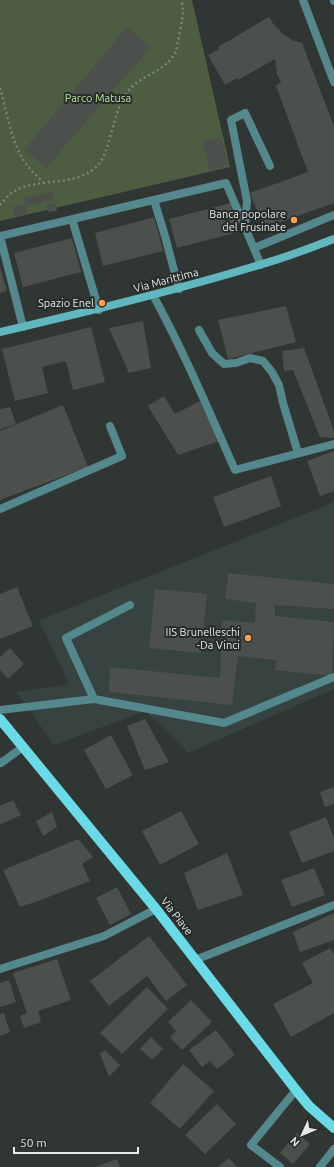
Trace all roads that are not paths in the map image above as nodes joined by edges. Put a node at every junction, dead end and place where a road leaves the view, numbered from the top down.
1 (303, 0) edge
2 (334, 82) edge
3 (270, 166) dead end
4 (154, 200) junction
5 (334, 215) edge
6 (72, 220) junction
7 (245, 226) junction
8 (0, 236) edge
9 (334, 239) edge
10 (254, 248) junction
11 (261, 265) junction
12 (179, 289) junction
13 (153, 295) junction
14 (99, 310) junction
15 (23, 327) junction
16 (200, 330) dead end
17 (0, 332) edge
18 (110, 426) dead end
19 (334, 444) edge
20 (298, 453) junction
21 (0, 509) edge
22 (130, 605) dead end
23 (334, 677) edge
24 (94, 699) junction
25 (0, 710) edge
26 (0, 719) edge
27 (23, 747) junction
28 (0, 762) edge
29 (334, 905) edge
30 (156, 909) junction
31 (195, 960) junction
32 (0, 969) edge
33 (296, 1090) junction
34 (334, 1128) edge
35 (334, 1149) edge
36 (280, 1167) edge
37 (320, 1167) edge

1 - 2 street
3 - 7 street
4 - 6 street
4 - 7 street
4 - 12 street
5 - 10 street
6 - 8 street
6 - 14 street
7 - 10 street
8 - 15 street
9 - 11 main road, Via Marittima
10 - 11 street
11 - 12 main road, Via Marittima
12 - 13 main road, Via Marittima
13 - 14 main road, Via Marittima
13 - 20 street
14 - 15 main road, Via Marittima
15 - 17 main road, Via Marittima
16 - 20 street
18 - 21 street
19 - 20 street
22 - 24 street
23 - 24 street
24 - 25 street
26 - 27 main road, Via Piave
27 - 28 street
27 - 30 main road, Via Piave
29 - 31 street
30 - 31 main road, Via Piave
30 - 32 street
31 - 33 main road, Via Piave
33 - 34 main road, Via Piave
33 - 36 street
35 - 37 street

